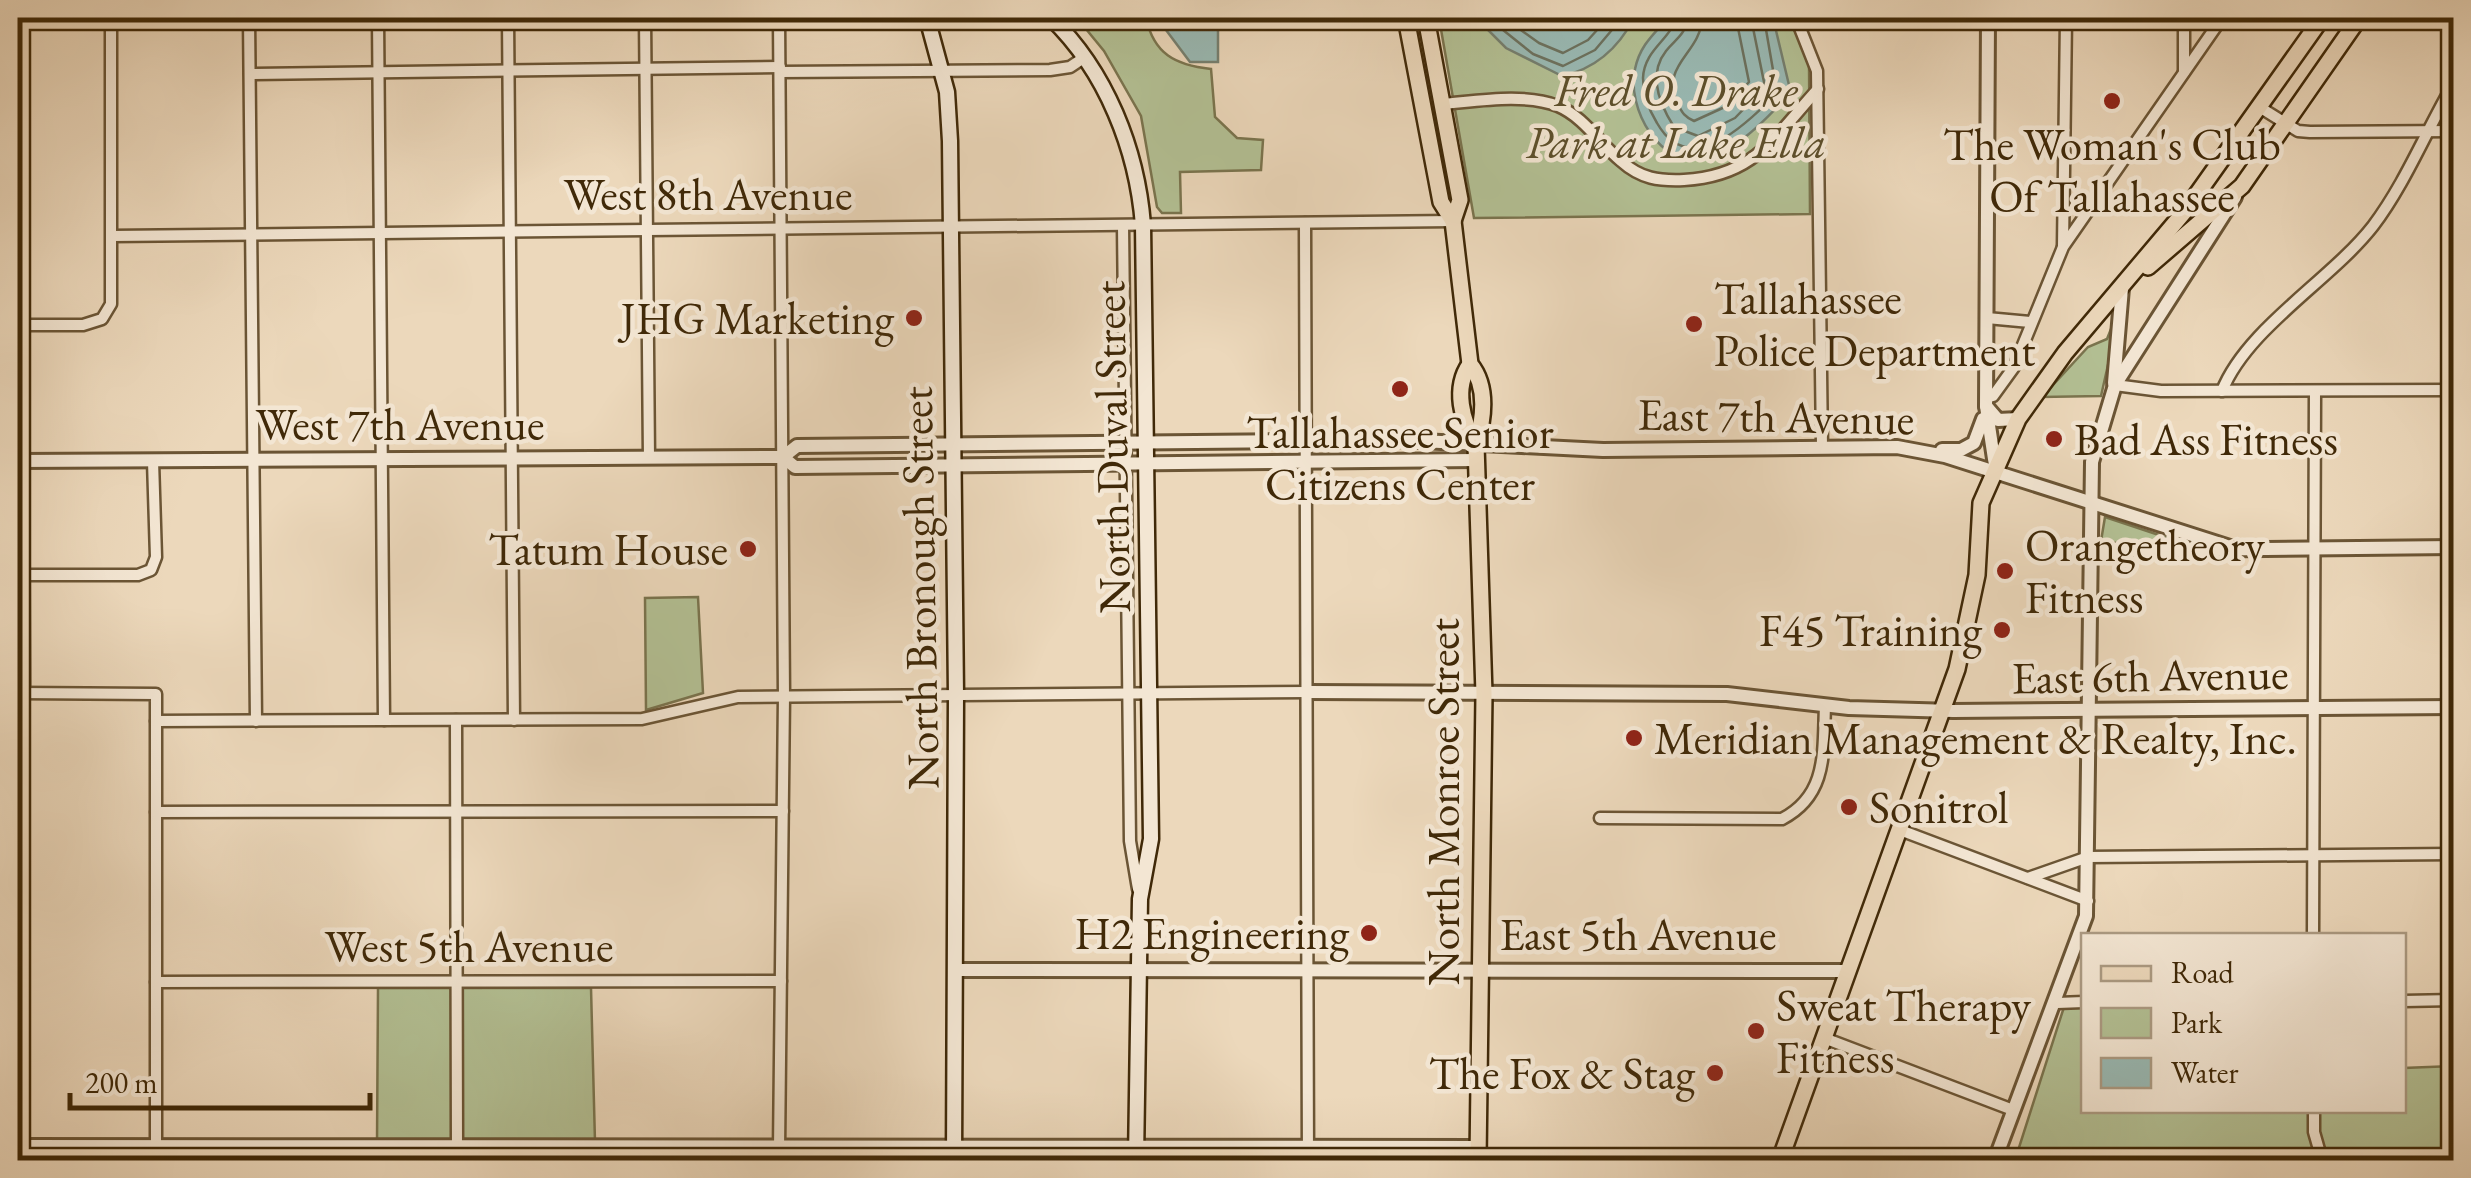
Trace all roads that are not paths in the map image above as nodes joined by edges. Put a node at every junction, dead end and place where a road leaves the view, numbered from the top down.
1 (111, 18) edge
2 (249, 18) edge
3 (378, 18) edge
4 (508, 18) edge
5 (644, 18) edge
6 (779, 18) edge
7 (927, 18) edge
8 (1051, 18) edge
9 (1406, 18) edge
10 (1426, 18) edge
11 (1796, 18) edge
12 (1988, 18) edge
13 (2066, 18) edge
14 (2184, 18) edge
15 (2222, 18) edge
16 (2322, 18) edge
17 (2359, 18) edge
18 (1085, 58) junction
19 (645, 69) junction
20 (509, 70) junction
21 (780, 70) junction
22 (942, 70) junction
23 (378, 71) junction
24 (2184, 73) junction
25 (250, 74) junction
26 (2454, 84) edge
27 (1818, 89) junction
28 (1424, 104) junction
29 (1444, 104) junction
30 (2261, 108) junction
31 (2286, 124) junction
32 (2426, 132) junction
33 (2454, 132) edge
34 (2242, 186) junction
35 (1453, 221) junction
36 (1305, 223) junction
37 (1123, 226) junction
38 (1143, 226) junction
39 (951, 228) junction
40 (781, 229) junction
41 (510, 230) junction
42 (647, 230) junction
43 (380, 232) junction
44 (251, 234) junction
45 (112, 236) junction
46 (2062, 247) junction
47 (2122, 288) junction
48 (1987, 318) junction
49 (2030, 322) junction
50 (18, 325) edge
51 (2114, 385) junction
52 (2454, 390) edge
53 (2222, 391) junction
54 (2315, 391) junction
55 (1986, 402) junction
56 (2018, 420) junction
57 (1306, 440) junction
58 (1401, 440) junction
59 (1125, 444) junction
60 (1146, 444) junction
61 (1022, 445) junction
62 (952, 446) junction
63 (1822, 446) junction
64 (1928, 451) junction
65 (1476, 452) junction
66 (783, 457) junction
67 (512, 458) junction
68 (649, 458) junction
69 (382, 459) junction
70 (153, 460) junction
71 (254, 460) junction
72 (1402, 460) junction
73 (20, 461) edge
74 (1306, 463) junction
75 (953, 466) junction
76 (1022, 466) junction
77 (1126, 466) junction
78 (1146, 466) junction
79 (1996, 472) junction
80 (2088, 501) junction
81 (2230, 547) junction
82 (2313, 548) junction
83 (2454, 548) edge
84 (2088, 551) junction
85 (23, 576) junction
86 (1308, 692) junction
87 (21, 694) edge
88 (1127, 694) junction
89 (1150, 694) junction
90 (1484, 694) junction
91 (784, 696) junction
92 (956, 696) junction
93 (1825, 706) junction
94 (2454, 707) edge
95 (2313, 708) junction
96 (2089, 710) junction
97 (1942, 711) junction
98 (384, 720) junction
99 (456, 720) junction
100 (514, 720) junction
101 (156, 721) junction
102 (256, 721) junction
103 (456, 811) junction
104 (783, 811) junction
105 (156, 812) junction
106 (1600, 818) dead end
107 (1900, 830) junction
108 (2454, 854) edge
109 (2314, 855) junction
110 (2088, 857) junction
111 (2028, 878) junction
112 (1140, 899) junction
113 (2088, 901) junction
114 (2082, 933) edge
115 (2313, 933) edge
116 (2081, 935) edge
117 (1480, 969) junction
118 (955, 970) junction
119 (1138, 970) junction
120 (1308, 970) junction
121 (1847, 971) junction
122 (457, 981) junction
123 (781, 981) junction
124 (156, 982) junction
125 (2454, 1000) edge
126 (2406, 1001) edge
127 (2057, 1002) junction
128 (2081, 1002) edge
129 (1824, 1038) junction
130 (2014, 1110) junction
131 (2314, 1113) edge
132 (18, 1146) edge
133 (156, 1146) junction
134 (779, 1149) junction
135 (457, 1150) junction
136 (954, 1154) edge
137 (1136, 1154) edge
138 (1308, 1154) edge
139 (1478, 1154) edge
140 (365, 1155) edge
141 (1780, 1160) edge
142 (1995, 1160) edge
143 (2322, 1160) edge

1 - 45 street
2 - 25 street
3 - 23 street
4 - 20 street
5 - 19 street
6 - 21 street
7 - 22 main road, North Bronough Street
8 - 18 main road, North Duval Street
9 - 28 main road, North Monroe Street
10 - 29 main road, North Monroe Street
11 - 27 street
12 - 48 street
13 - 46 street
14 - 24 street
15 - 24 street
16 - 30 main road
17 - 31 main road
18 - 22 street
18 - 38 main road, North Duval Street
19 - 20 street
19 - 21 street
19 - 42 street
20 - 23 street
20 - 41 street
21 - 22 street
21 - 40 street
22 - 39 main road, North Bronough Street
23 - 25 street
23 - 43 street
24 - 46 street
25 - 44 street
26 - 32 street
27 - 29 street
27 - 63 street
28 - 29 main road
28 - 35 main road, North Monroe Street
29 - 35 main road, North Monroe Street
30 - 31 street
30 - 47 main road
31 - 32 street
31 - 34 main road
32 - 33 street
32 - 53 street
34 - 47 main road
34 - 51 street
35 - 36 street, West 8th Avenue
35 - 65 main road, North Monroe Street
36 - 38 street, West 8th Avenue
36 - 57 street
37 - 38 street, West 8th Avenue
37 - 39 street, West 8th Avenue
37 - 59 street, North Duval Street
38 - 60 main road, North Duval Street
39 - 40 street, West 8th Avenue
39 - 62 main road, North Bronough Street
40 - 42 street, West 8th Avenue
40 - 66 street
41 - 42 street, West 8th Avenue
41 - 43 street, West 8th Avenue
41 - 67 street
42 - 68 street
43 - 44 street, West 8th Avenue
43 - 69 street
44 - 45 street, West 8th Avenue
44 - 71 street
45 - 50 street
46 - 49 street
47 - 51 street
47 - 56 main road
48 - 49 street
48 - 55 street
49 - 55 street
51 - 53 street
51 - 80 street
52 - 54 street
53 - 54 street
54 - 82 street
55 - 56 street
55 - 64 street
55 - 79 street
56 - 79 main road
57 - 58 street, East 7th Avenue
57 - 60 street, West 7th Avenue
57 - 74 street
58 - 65 street, East 7th Avenue
58 - 72 street
59 - 60 street, West 7th Avenue
59 - 61 street, West 7th Avenue
59 - 77 street, North Duval Street
60 - 78 main road, North Duval Street
61 - 62 street, West 7th Avenue
61 - 76 street
62 - 66 street, West 7th Avenue
62 - 75 main road, North Bronough Street
63 - 64 street, East 7th Avenue
63 - 65 street, East 7th Avenue
64 - 79 street, East 7th Avenue
65 - 72 street, East 7th Avenue
65 - 90 main road, North Monroe Street
66 - 68 street, West 7th Avenue
66 - 75 street, West 7th Avenue
66 - 91 street
67 - 68 street, West 7th Avenue
67 - 69 street, West 7th Avenue
67 - 100 street
69 - 71 street, West 7th Avenue
69 - 98 street
70 - 71 street, West 7th Avenue
70 - 73 street, West 7th Avenue
70 - 85 street
71 - 102 street
72 - 74 street, East 7th Avenue
73 - 85 street
74 - 78 street, West 7th Avenue
74 - 86 street
75 - 76 street, West 7th Avenue
75 - 92 main road, North Bronough Street
76 - 77 street, West 7th Avenue
77 - 78 street, West 7th Avenue
77 - 88 street, North Duval Street
78 - 89 main road, North Duval Street
79 - 80 street, East 7th Avenue
79 - 97 main road
80 - 81 street, East 7th Avenue
80 - 84 street
81 - 82 street, East 7th Avenue
81 - 84 street, East 7th Avenue
82 - 83 street, East 7th Avenue
82 - 95 street
84 - 96 street
85 - 87 street
86 - 89 street
86 - 90 street, East 6th Avenue
86 - 120 street
87 - 101 street
88 - 89 street
88 - 92 street
88 - 112 street, North Duval Street
89 - 112 main road, North Duval Street
90 - 93 street, East 6th Avenue
90 - 117 main road, North Monroe Street
91 - 92 street
91 - 100 street
91 - 104 street
92 - 118 main road, North Bronough Street
93 - 97 street, East 6th Avenue
93 - 106 street
94 - 95 street, East 6th Avenue
95 - 96 street, East 6th Avenue
95 - 109 street
96 - 97 street, East 6th Avenue
96 - 110 street
97 - 107 main road
98 - 99 street
98 - 102 street
99 - 100 street
99 - 103 street
101 - 102 street
101 - 105 street
103 - 104 street
103 - 105 street
103 - 122 street
104 - 123 street
105 - 124 street
107 - 111 street
107 - 121 main road
108 - 109 street
109 - 110 street
109 - 115 street
110 - 111 street
110 - 113 street
111 - 113 street
112 - 119 main road, North Duval Street
113 - 114 street
116 - 127 street
117 - 120 street, East 5th Avenue
117 - 121 street, East 5th Avenue
117 - 139 main road, North Monroe Street
118 - 119 street
118 - 136 main road, North Bronough Street
119 - 120 street
119 - 137 main road, North Duval Street
120 - 138 street
121 - 129 main road
122 - 123 street, West 5th Avenue
122 - 124 street, West 5th Avenue
122 - 135 street
123 - 134 street
124 - 133 street
125 - 126 street
127 - 128 street
127 - 130 street
129 - 130 street
129 - 141 main road
130 - 142 street
131 - 143 street
132 - 133 street
133 - 140 street
134 - 135 street
134 - 136 street
135 - 140 street
136 - 137 street
137 - 138 street
138 - 139 street

